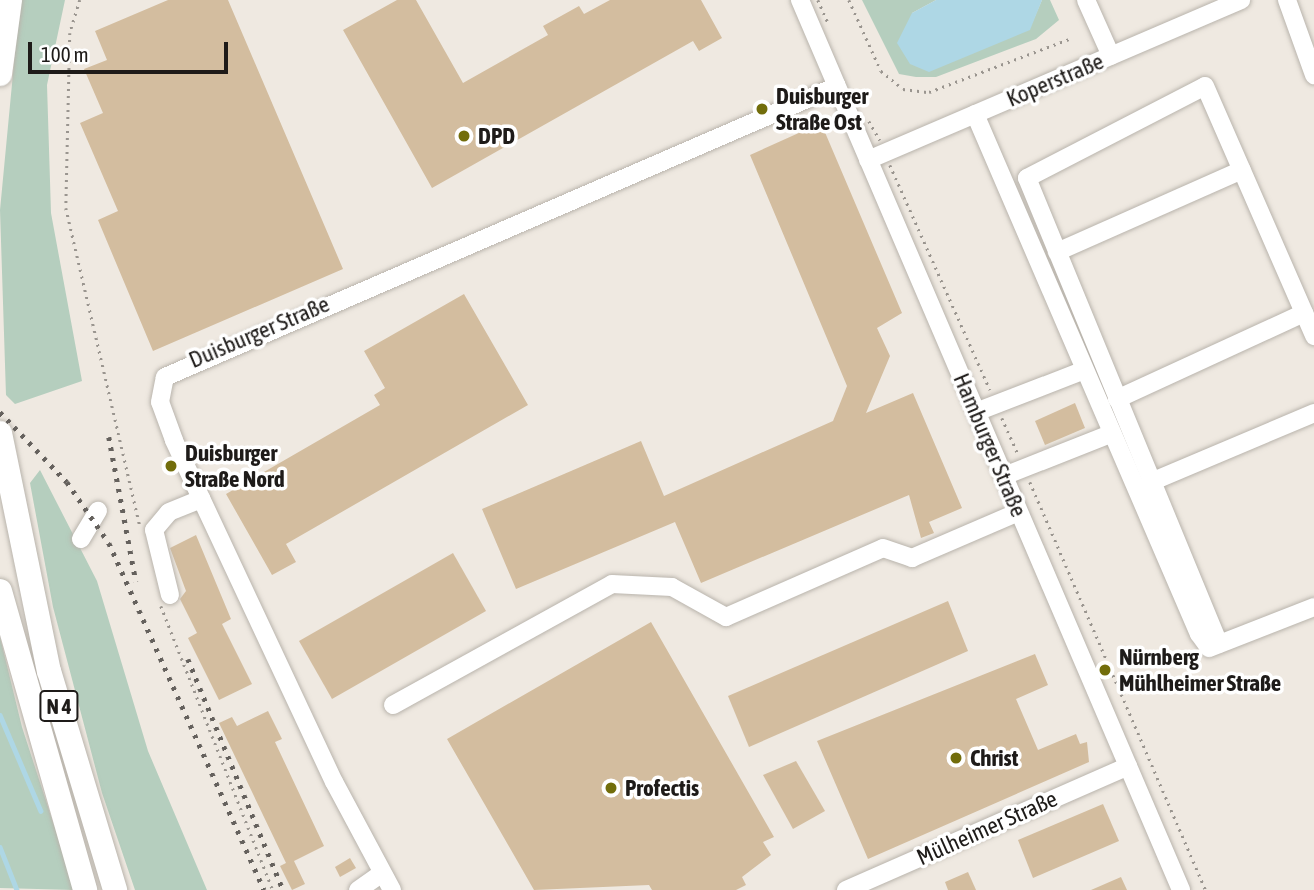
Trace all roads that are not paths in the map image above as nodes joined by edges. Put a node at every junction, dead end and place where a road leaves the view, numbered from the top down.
1 (10, 0) edge
2 (800, 0) edge
3 (1086, 0) edge
4 (1241, 0) edge
5 (1287, 0) edge
6 (1111, 56) junction
7 (0, 74) edge
8 (1314, 75) edge
9 (837, 86) junction
10 (975, 114) junction
11 (868, 160) junction
12 (1242, 170) junction
13 (1058, 252) junction
14 (1304, 313) junction
15 (1314, 336) edge
16 (1082, 371) junction
17 (1117, 399) junction
18 (976, 412) junction
19 (1314, 413) edge
20 (0, 433) edge
21 (1110, 434) junction
22 (1004, 476) junction
23 (1151, 482) junction
24 (201, 499) junction
25 (99, 511) dead end
26 (1019, 512) junction
27 (81, 539) dead end
28 (0, 591) edge
29 (164, 598) road end
30 (1314, 607) edge
31 (1219, 644) junction
32 (393, 705) dead end
33 (1128, 766) junction
34 (382, 873) junction
35 (85, 890) edge
36 (115, 890) edge
37 (358, 890) edge
38 (392, 890) edge
39 (846, 890) edge
40 (1181, 890) edge

1 - 7 highway
2 - 9 street, Hamburger Straße
3 - 6 street
4 - 6 street, Koperstraße
5 - 8 street
6 - 10 street, Koperstraße
9 - 11 street, Hamburger Straße
9 - 24 street, Duisburger Straße
10 - 11 street, Koperstraße
10 - 16 street
11 - 18 street, Hamburger Straße
12 - 13 street
12 - 13 street
12 - 14 street
13 - 17 street
14 - 15 street
14 - 17 street
16 - 18 street
16 - 21 street
17 - 23 street
18 - 22 street, Hamburger Straße
19 - 23 street
20 - 36 highway, N 4
21 - 22 street
21 - 31 street
22 - 26 street, Hamburger Straße
23 - 31 street
24 - 29 street
24 - 34 street, Duisburger Straße
25 - 27 street
26 - 32 street
26 - 33 street, Hamburger Straße
28 - 35 highway, N 4
30 - 31 street
33 - 39 street, Mülheimer Straße
33 - 40 street, Hamburger Straße
34 - 37 street
34 - 38 street, Duisburger Straße

